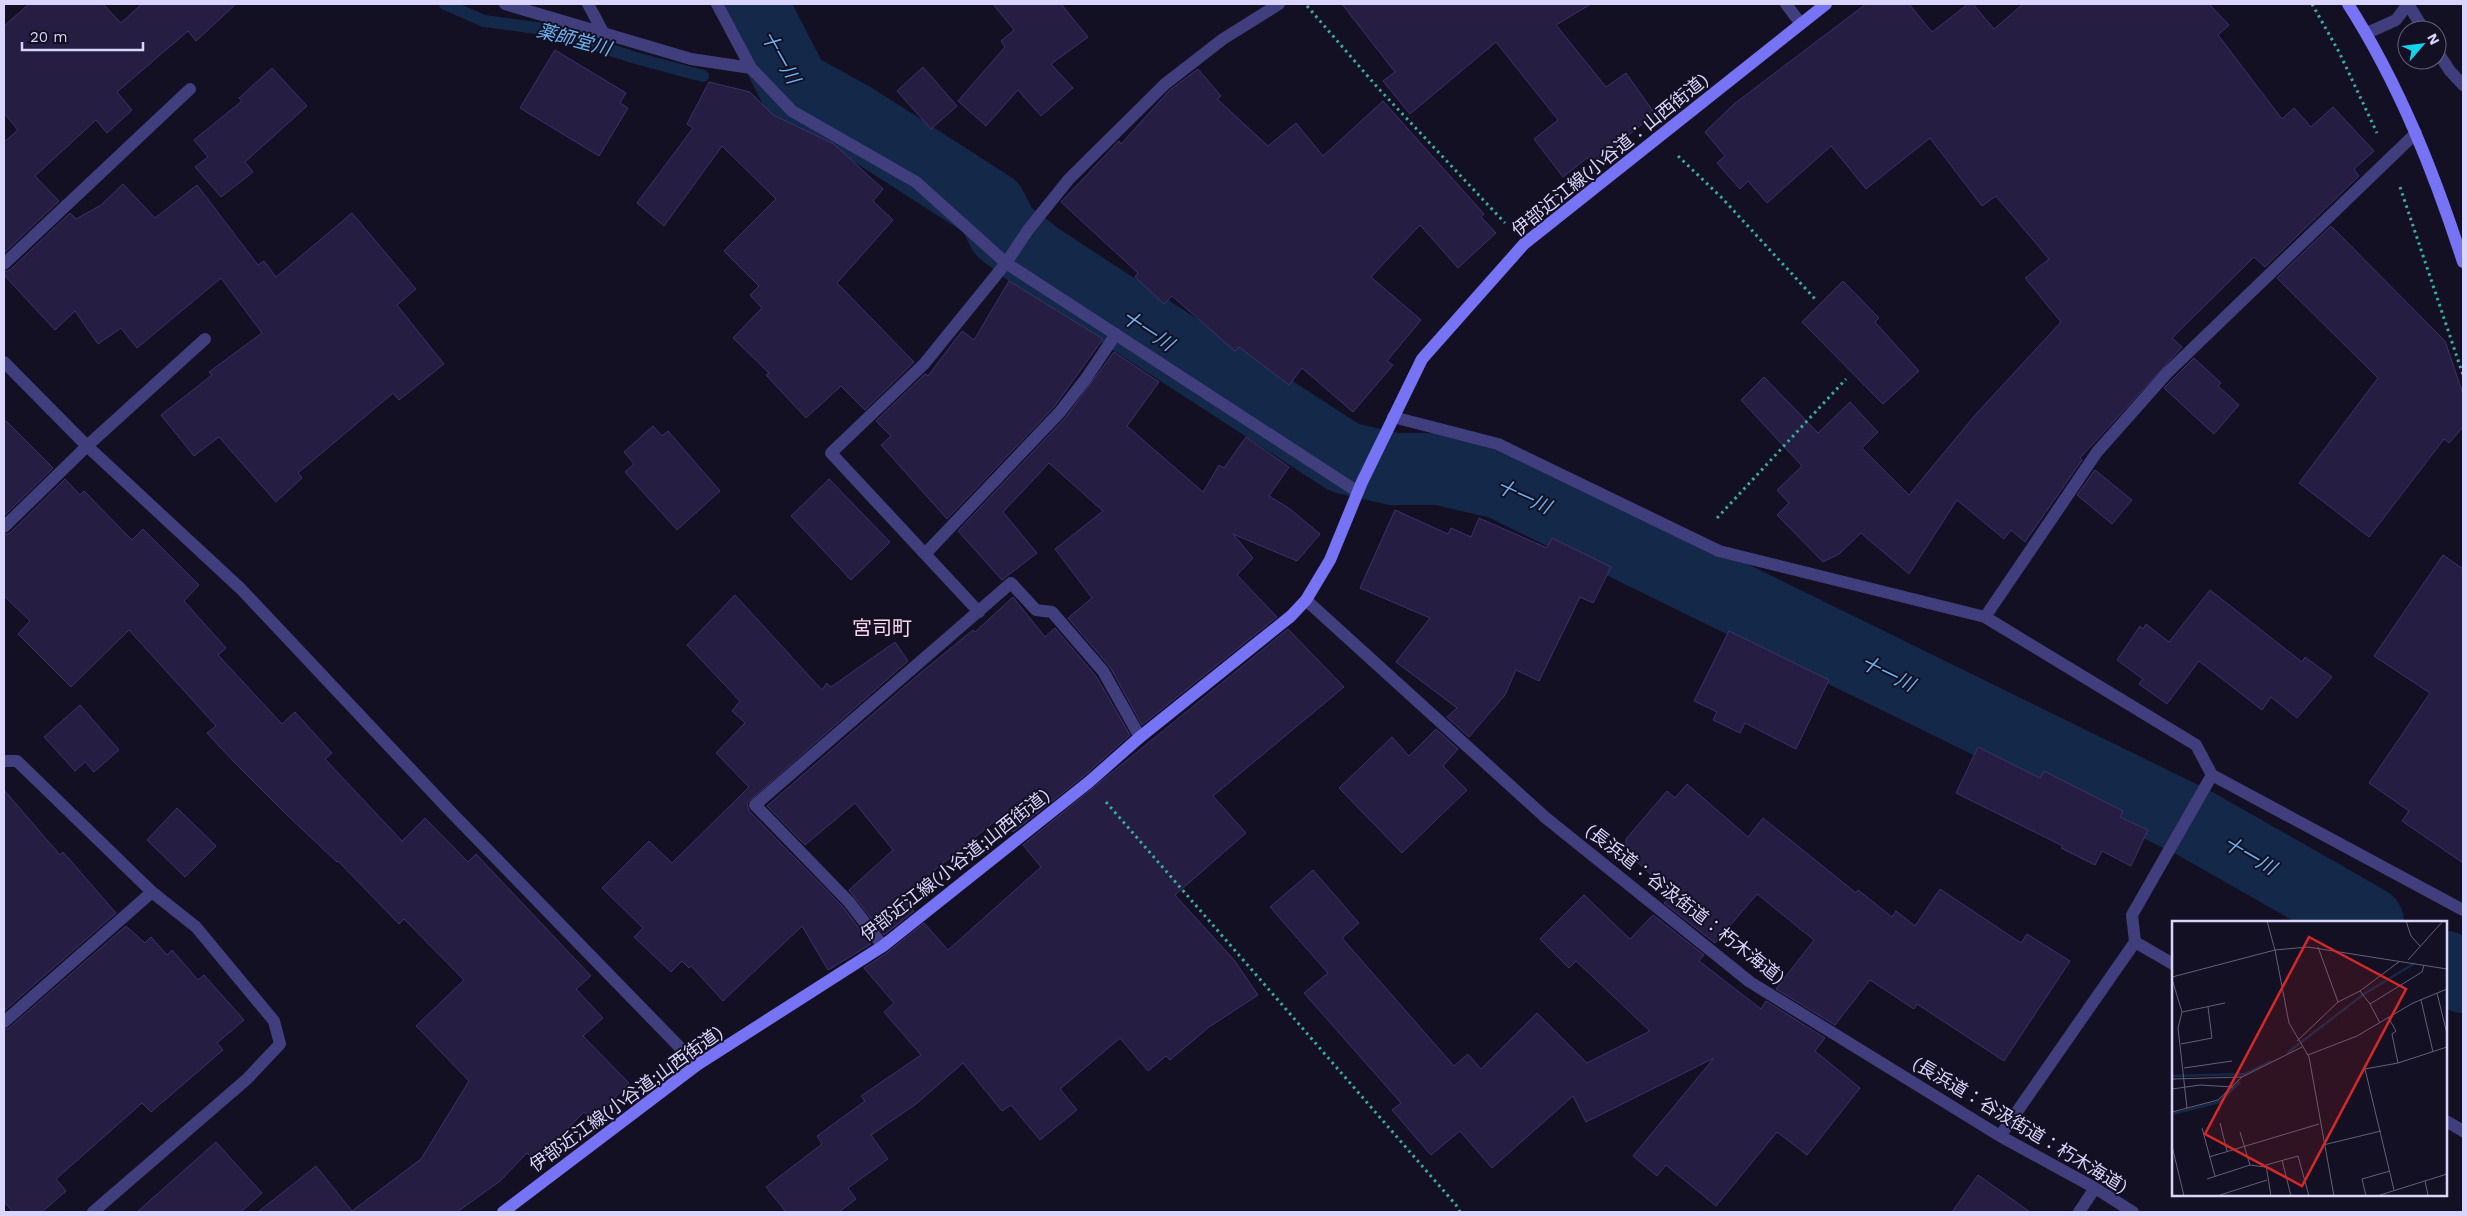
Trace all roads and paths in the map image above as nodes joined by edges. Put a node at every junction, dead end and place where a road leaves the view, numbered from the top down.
1 (505, 4) edge
2 (588, 4) edge
3 (717, 4) edge
4 (1279, 4) edge
5 (1305, 4) edge
6 (1786, 4) edge
7 (1826, 4) edge
8 (2348, 4) edge
9 (2408, 4) edge
10 (2418, 20) edge
11 (1801, 24) junction
12 (603, 32) junction
13 (2367, 33) junction
14 (2447, 66) edge
15 (751, 68) junction
16 (2463, 85) edge
17 (190, 88) dead end
18 (2416, 133) junction
19 (1658, 137) junction
20 (1524, 244) junction
21 (1009, 258) junction
22 (2463, 262) edge
23 (4, 264) edge
24 (1816, 300) dead end
25 (1116, 334) junction
26 (205, 340) dead end
27 (4, 362) edge
28 (1846, 379) dead end
29 (1393, 417) junction
30 (87, 446) junction
31 (1360, 487) junction
32 (4, 527) edge
33 (1697, 540) junction
34 (925, 554) junction
35 (1306, 600) junction
36 (979, 612) junction
37 (1985, 617) junction
38 (1140, 737) junction
39 (4, 760) edge
40 (2212, 776) junction
41 (1089, 782) junction
42 (152, 892) junction
43 (2463, 910) edge
44 (2135, 942) junction
45 (883, 946) junction
46 (2172, 963) edge
47 (4, 1022) edge
48 (697, 1065) junction
49 (2447, 1122) edge
50 (2463, 1131) edge
51 (2000, 1136) junction
52 (2095, 1188) junction
53 (508, 1211) edge
54 (93, 1212) edge
55 (1460, 1212) edge
56 (2079, 1212) edge
57 (2133, 1212) edge

1 - 12 street
2 - 12 street
3 - 15 street
4 - 21 street
5 - 20 path
6 - 11 street
7 - 11 main road, 伊部近江線(小谷道：山西街道)
8 - 13 main road
9 - 10 street
9 - 13 street
11 - 19 main road, 伊部近江線(小谷道：山西街道)
12 - 15 street
13 - 18 main road
14 - 16 street
15 - 21 street
17 - 23 street
18 - 22 main road
18 - 37 street
19 - 20 main road, 伊部近江線(小谷道：山西街道)
19 - 24 path
20 - 29 main road, 伊部近江線(小谷道：山西街道)
21 - 25 street
21 - 34 street
25 - 31 street
25 - 34 street
26 - 30 street
27 - 30 street
28 - 33 path
29 - 31 main road, 伊部近江線(小谷道：山西街道)
29 - 33 street
30 - 32 street
30 - 48 street
31 - 35 main road, 伊部近江線(小谷道;山西街道)
33 - 37 street
34 - 36 street
35 - 38 main road, 伊部近江線(小谷道;山西街道)
35 - 51 street, (長浜道：谷汲街道：朽木海道)
36 - 38 street
36 - 45 street
37 - 40 street
38 - 41 main road, 伊部近江線(小谷道;山西街道)
39 - 42 street
40 - 43 street
40 - 44 street
41 - 45 main road, 伊部近江線(小谷道;山西街道)
41 - 55 path
42 - 47 street
42 - 54 street
44 - 46 street
44 - 51 street
45 - 48 main road, 伊部近江線(小谷道;山西街道)
48 - 53 main road, 伊部近江線(小谷道;山西街道)
49 - 50 street
51 - 52 street, (長浜道：谷汲街道：朽木海道)
52 - 56 street
52 - 57 street, (長浜道：谷汲街道：朽木海道)

